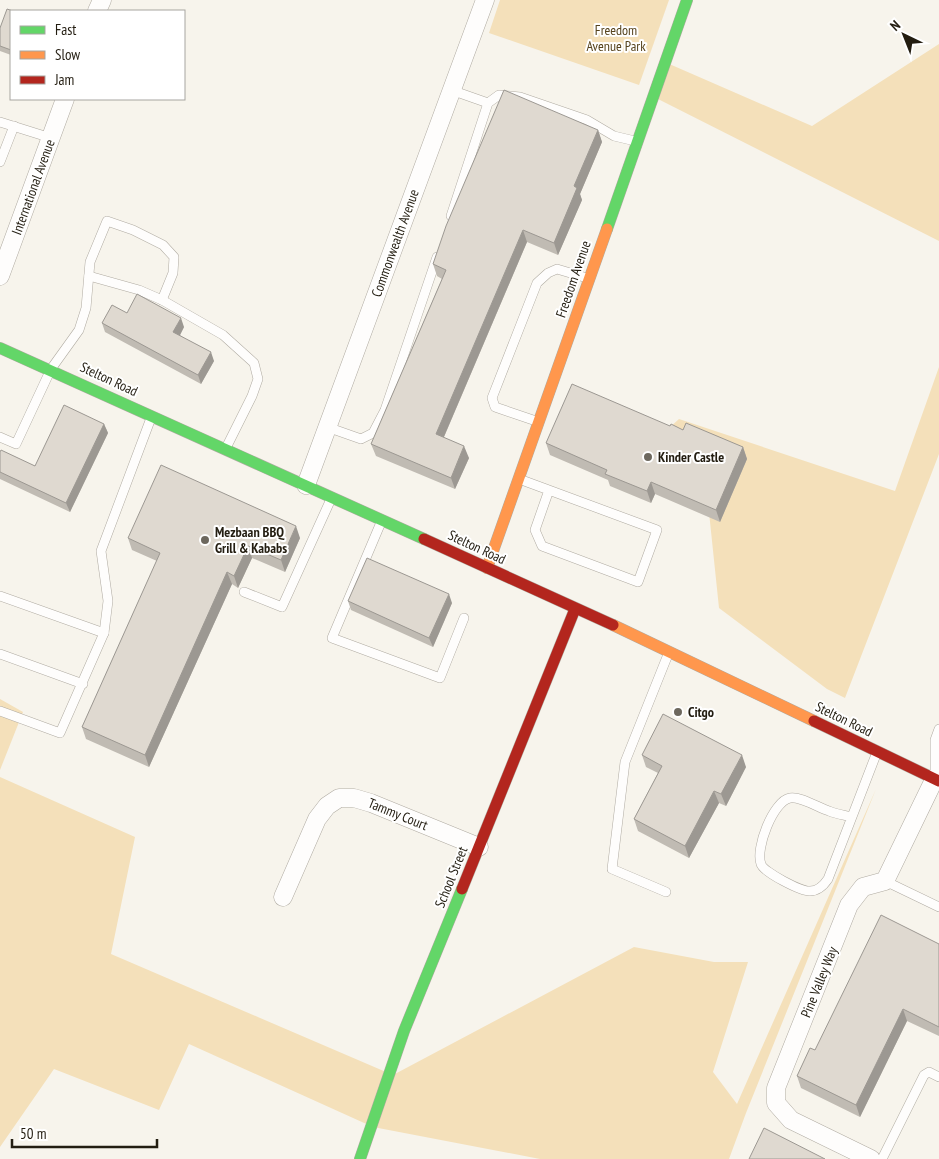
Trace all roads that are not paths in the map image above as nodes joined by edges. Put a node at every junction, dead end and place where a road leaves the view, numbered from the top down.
1 (485, 0) edge
2 (687, 0) edge
3 (451, 90) junction
4 (65, 100) edge
5 (488, 103) junction
6 (0, 122) edge
7 (14, 126) junction
8 (51, 138) junction
9 (637, 142) junction
10 (0, 162) edge
11 (448, 225) edge
12 (442, 244) edge
13 (0, 276) edge
14 (88, 276) junction
15 (589, 278) junction
16 (162, 300) junction
17 (0, 348) edge
18 (51, 369) junction
19 (152, 415) junction
20 (539, 422) junction
21 (327, 427) junction
22 (0, 437) edge
23 (226, 448) junction
24 (519, 479) junction
25 (306, 485) junction
26 (549, 490) junction
27 (332, 497) junction
28 (382, 520) junction
29 (487, 568) junction
30 (244, 592) dead end
31 (0, 596) edge
32 (576, 609) junction
33 (464, 618) dead end
34 (104, 632) junction
35 (669, 652) junction
36 (0, 654) edge
37 (82, 684) junction
38 (0, 711) edge
39 (939, 729) edge
40 (878, 751) junction
41 (937, 780) edge
42 (852, 816) junction
43 (479, 847) junction
44 (885, 881) junction
45 (666, 892) dead end
46 (283, 897) dead end
47 (939, 907) edge
48 (939, 1077) edge
49 (360, 1159) edge
50 (871, 1159) edge
51 (882, 1159) edge

1 - 3 street, Commonwealth Avenue
2 - 9 street, Freedom Avenue
3 - 5 lane
3 - 21 street, Commonwealth Avenue
4 - 8 street, International Avenue
5 - 9 lane
5 - 11 lane
6 - 7 lane
7 - 8 lane
7 - 10 lane
8 - 13 street, International Avenue
9 - 15 street, Freedom Avenue
12 - 21 lane
14 - 16 lane
14 - 16 lane
14 - 18 lane
15 - 20 street, Freedom Avenue
15 - 20 lane
16 - 23 lane
17 - 18 street, Stelton Road
18 - 19 street, Stelton Road
18 - 22 lane
19 - 23 street, Stelton Road
19 - 34 lane
20 - 24 street, Freedom Avenue
21 - 25 street, Commonwealth Avenue
23 - 25 street, Stelton Road
24 - 26 lane
24 - 29 street, Freedom Avenue
25 - 27 street, Stelton Road
26 - 26 lane
27 - 28 street, Stelton Road
27 - 30 lane
28 - 29 street, Stelton Road
28 - 33 lane
29 - 32 street, Stelton Road
31 - 34 lane
32 - 35 street, Stelton Road
32 - 43 street, School Street
34 - 37 lane
35 - 40 street, Stelton Road
35 - 45 lane
36 - 37 lane
37 - 38 lane
39 - 41 lane
40 - 41 street, Stelton Road
40 - 42 lane
41 - 44 street
42 - 42 lane
43 - 46 street, Tammy Court
43 - 49 street, School Street
44 - 47 lane
44 - 50 street, Pine Valley Way
48 - 51 lane

